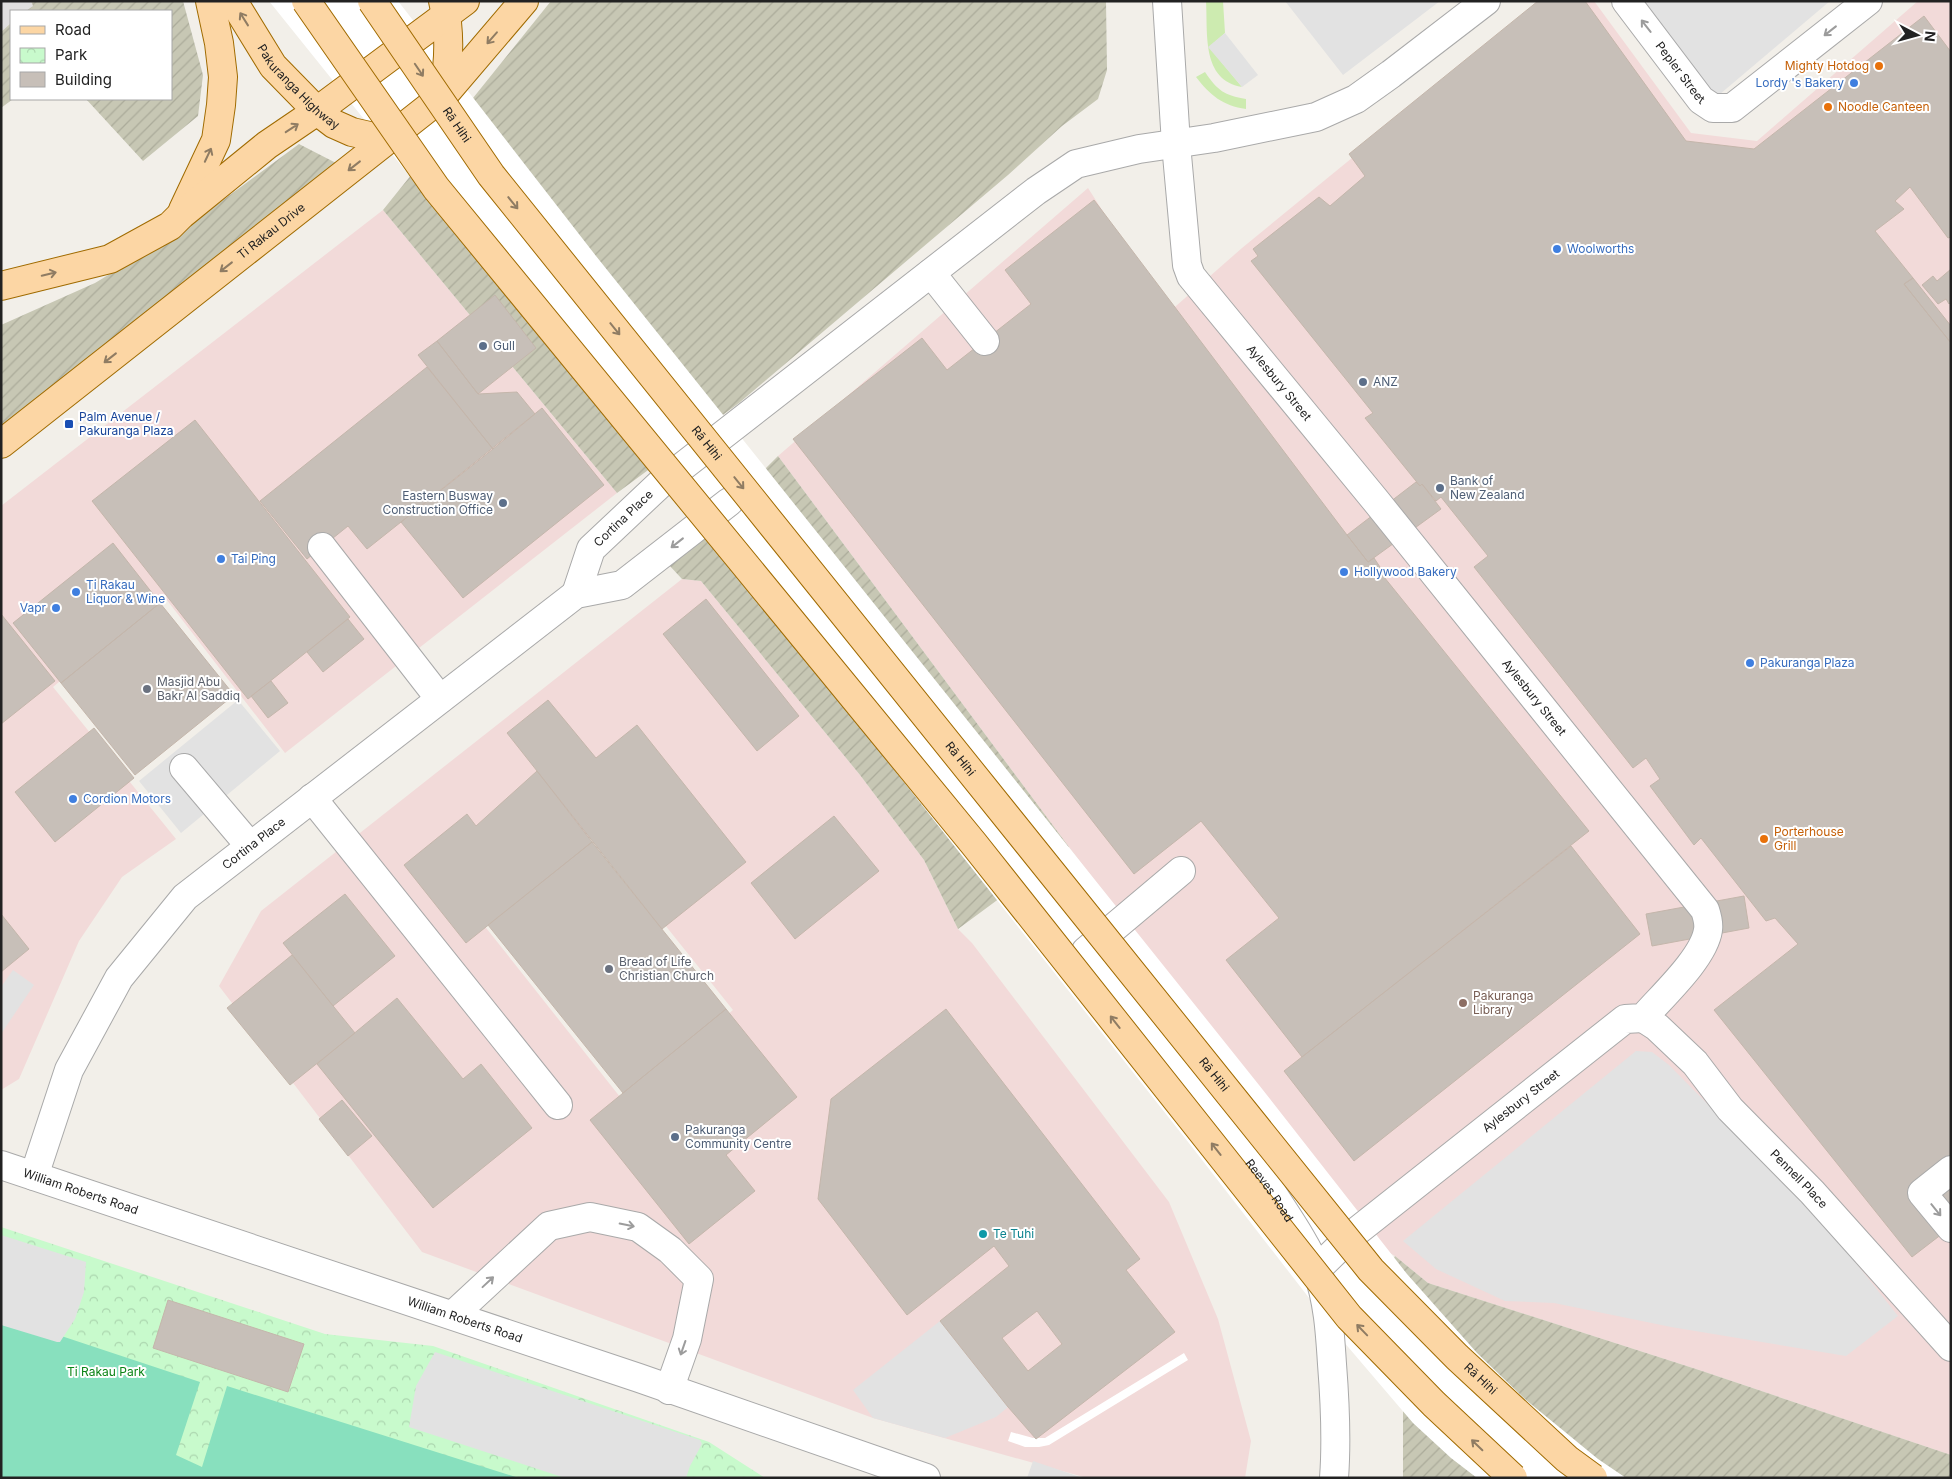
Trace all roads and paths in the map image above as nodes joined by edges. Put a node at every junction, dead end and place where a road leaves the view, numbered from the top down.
1 (210, 1) edge
2 (233, 1) edge
3 (306, 1) edge
4 (372, 1) edge
5 (524, 1) edge
6 (1167, 1) edge
7 (1486, 1) edge
8 (1626, 1) edge
9 (1868, 1) edge
10 (452, 6) edge
11 (443, 96) junction
12 (318, 111) junction
13 (387, 140) junction
14 (1176, 144) junction
15 (181, 215) junction
16 (931, 273) junction
17 (1, 286) edge
18 (985, 340) dead end
19 (1, 444) edge
20 (729, 502) dead end
21 (322, 547) dead end
22 (576, 594) junction
23 (440, 700) junction
24 (184, 768) dead end
25 (312, 798) junction
26 (250, 846) junction
27 (1181, 871) dead end
28 (1643, 1018) junction
29 (558, 1105) dead end
30 (1, 1165) edge
31 (1951, 1170) edge
32 (34, 1176) junction
33 (1951, 1228) edge
34 (1316, 1270) junction
35 (453, 1315) junction
36 (1951, 1346) edge
37 (669, 1390) junction
38 (926, 1478) edge
39 (1334, 1478) edge
40 (1513, 1478) edge
41 (1593, 1478) edge

15 -> 1 main road
12 -> 2 main road, Pakuranga Highway
40 -> 3 main road, bridge
4 -> 41 main road, Rā Hihi, bridge
5 -> 11 main road, Ti Rakau Drive
6 - 14 street, Aylesbury Street
7 - 14 street, Cortina Place
9 -> 8 street, Pepler Street
10 - 11 main road
10 - 12 main road
11 - 13 main road, Ti Rakau Drive
12 - 13 main road, Pakuranga Highway
15 -> 12 main road
13 -> 19 main road, Ti Rakau Drive
14 - 16 street, Cortina Place
14 - 28 street, Aylesbury Street
17 -> 15 main road
16 - 18 street
16 - 22 street, Cortina Place
20 -> 22 street, Cortina Place
21 - 23 street
22 - 23 street, Cortina Place
23 - 25 street, Cortina Place
24 - 26 street
25 - 26 street, Cortina Place
25 - 29 street
26 - 32 street, Cortina Place
27 - 34 street, Reeves Road
28 - 34 street, Aylesbury Street
28 - 36 street, Pennell Place
30 - 32 street, William Roberts Road
31 -> 33 street
32 - 35 street, William Roberts Road
34 - 39 street, Reeves Road
35 - 37 street, William Roberts Road
35 -> 37 street
37 - 38 street, William Roberts Road

